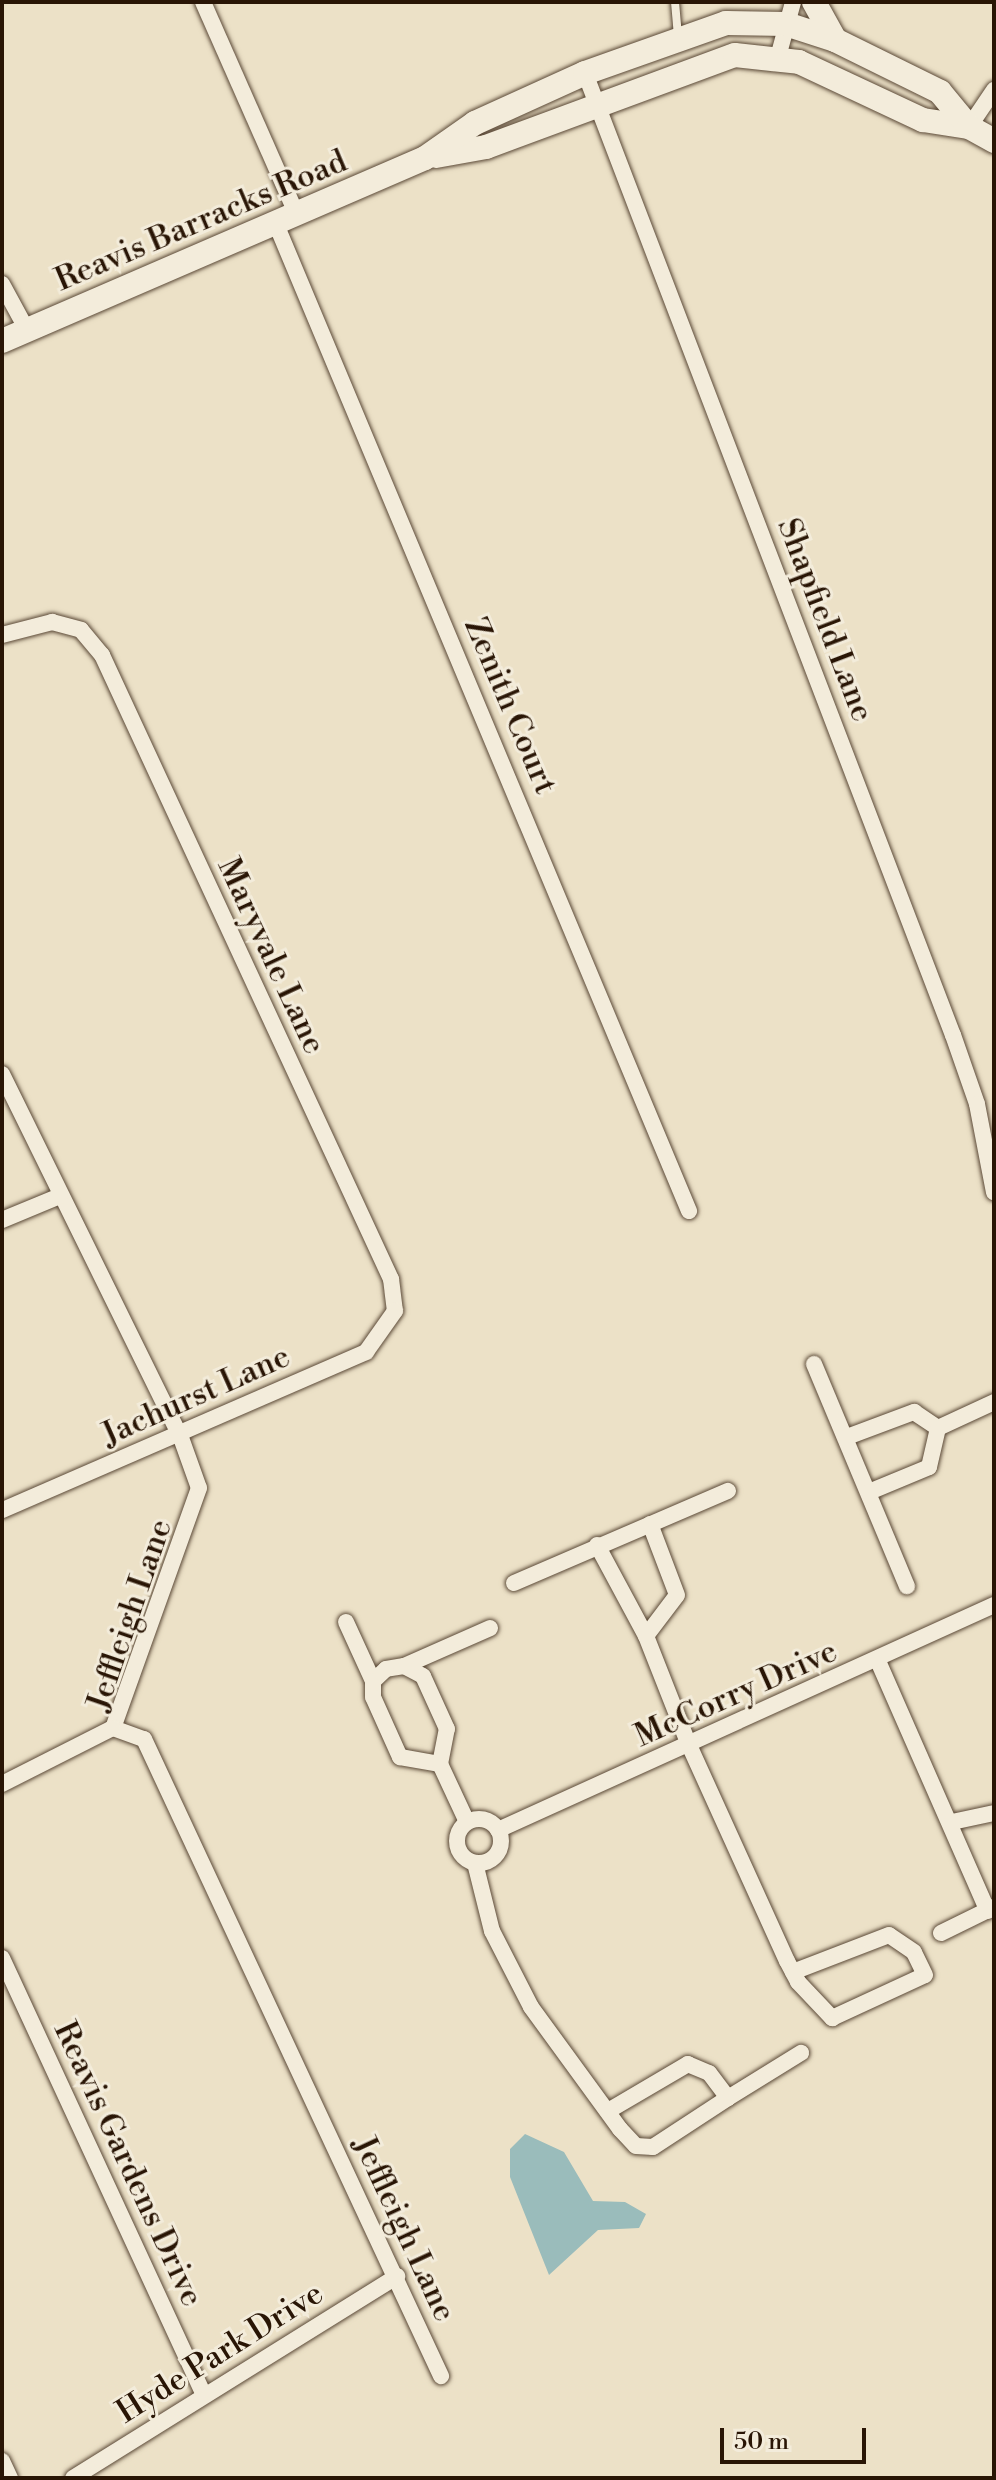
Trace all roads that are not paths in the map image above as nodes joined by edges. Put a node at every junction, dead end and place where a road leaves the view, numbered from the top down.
1 (203, 2) edge
2 (675, 2) edge
3 (734, 2) edge
4 (814, 2) edge
5 (790, 13) edge
6 (702, 27) junction
7 (678, 35) junction
8 (835, 40) junction
9 (778, 57) junction
10 (585, 73) junction
11 (994, 90) edge
12 (597, 102) junction
13 (969, 127) junction
14 (994, 141) edge
15 (425, 158) junction
16 (286, 220) junction
17 (2, 284) edge
18 (27, 330) junction
19 (2, 341) edge
20 (2, 635) edge
21 (2, 1074) edge
22 (994, 1192) edge
23 (60, 1196) junction
24 (689, 1211) dead end
25 (2, 1220) edge
26 (395, 1311) joint
27 (814, 1364) dead end
28 (994, 1402) edge
29 (938, 1428) junction
30 (180, 1435) junction
31 (847, 1437) junction
32 (728, 1491) dead end
33 (869, 1492) junction
34 (2, 1510) edge
35 (650, 1524) junction
36 (597, 1545) junction
37 (514, 1583) dead end
38 (907, 1586) dead end
39 (994, 1605) edge
40 (346, 1622) dead end
41 (490, 1628) dead end
42 (646, 1636) junction
43 (878, 1661) junction
44 (404, 1666) junction
45 (373, 1681) junction
46 (113, 1728) junction
47 (689, 1745) junction
48 (440, 1764) junction
49 (2, 1784) edge
50 (994, 1813) edge
51 (467, 1822) junction
52 (952, 1822) junction
53 (498, 1830) junction
54 (475, 1863) junction
55 (991, 1909) edge
56 (941, 1933) dead end
57 (2, 1958) edge
58 (793, 1972) junction
59 (801, 2053) dead end
60 (728, 2098) junction
61 (608, 2111) junction
62 (397, 2276) junction
63 (441, 2376) dead end
64 (204, 2395) junction
65 (2, 2461) edge
66 (10, 2478) edge
67 (73, 2478) edge

1 - 16 street, Zenith Court
2 - 7 lane
3 - 6 main road
4 - 8 main road
5 - 6 main road, Reavis Barracks Road
5 - 8 main road, Reavis Barracks Road
5 - 9 street
6 - 7 main road, Reavis Barracks Road
7 - 10 main road, Reavis Barracks Road
8 - 13 main road, Reavis Barracks Road
9 - 12 main road, Reavis Barracks Road
9 - 13 main road, Reavis Barracks Road
10 - 12 street, Shapfield Lane
10 - 15 main road, Reavis Barracks Road
11 - 13 street
12 - 15 main road, Reavis Barracks Road
12 - 22 street, Shapfield Lane
13 - 14 main road, Reavis Barracks Road
15 - 16 main road, Reavis Barracks Road
16 - 18 main road, Reavis Barracks Road
16 - 24 street, Zenith Court
17 - 18 street
18 - 19 main road, Reavis Barracks Road
20 - 26 street, Maryvale Lane
21 - 23 street, Jeffleigh Lane
23 - 25 street
23 - 30 street, Jeffleigh Lane
26 - 30 street, Jachurst Lane
27 - 31 street
28 - 29 street
29 - 31 street
29 - 33 street
30 - 34 street, Jachurst Lane
30 - 46 street, Jeffleigh Lane
31 - 33 street
32 - 35 street
33 - 38 street
35 - 36 street
35 - 42 street
36 - 37 street
36 - 42 street
39 - 43 street, McCorry Drive
40 - 45 street
41 - 44 street
42 - 47 street
43 - 47 street, McCorry Drive
43 - 52 street
44 - 45 street
44 - 48 street
45 - 48 street
46 - 49 street
46 - 62 street, Jeffleigh Lane
47 - 53 street, McCorry Drive
47 - 58 street
48 - 51 street
50 - 52 street
51 - 53 street
51 - 54 street
52 - 55 street
53 - 54 street
54 - 61 street
55 - 56 street
57 - 64 street, Reavis Gardens Drive
58 - 58 street
59 - 60 street
60 - 61 street
60 - 61 street
62 - 63 street, Jeffleigh Lane
62 - 64 street, Hyde Park Drive
64 - 67 street, Hyde Park Drive
65 - 66 street

